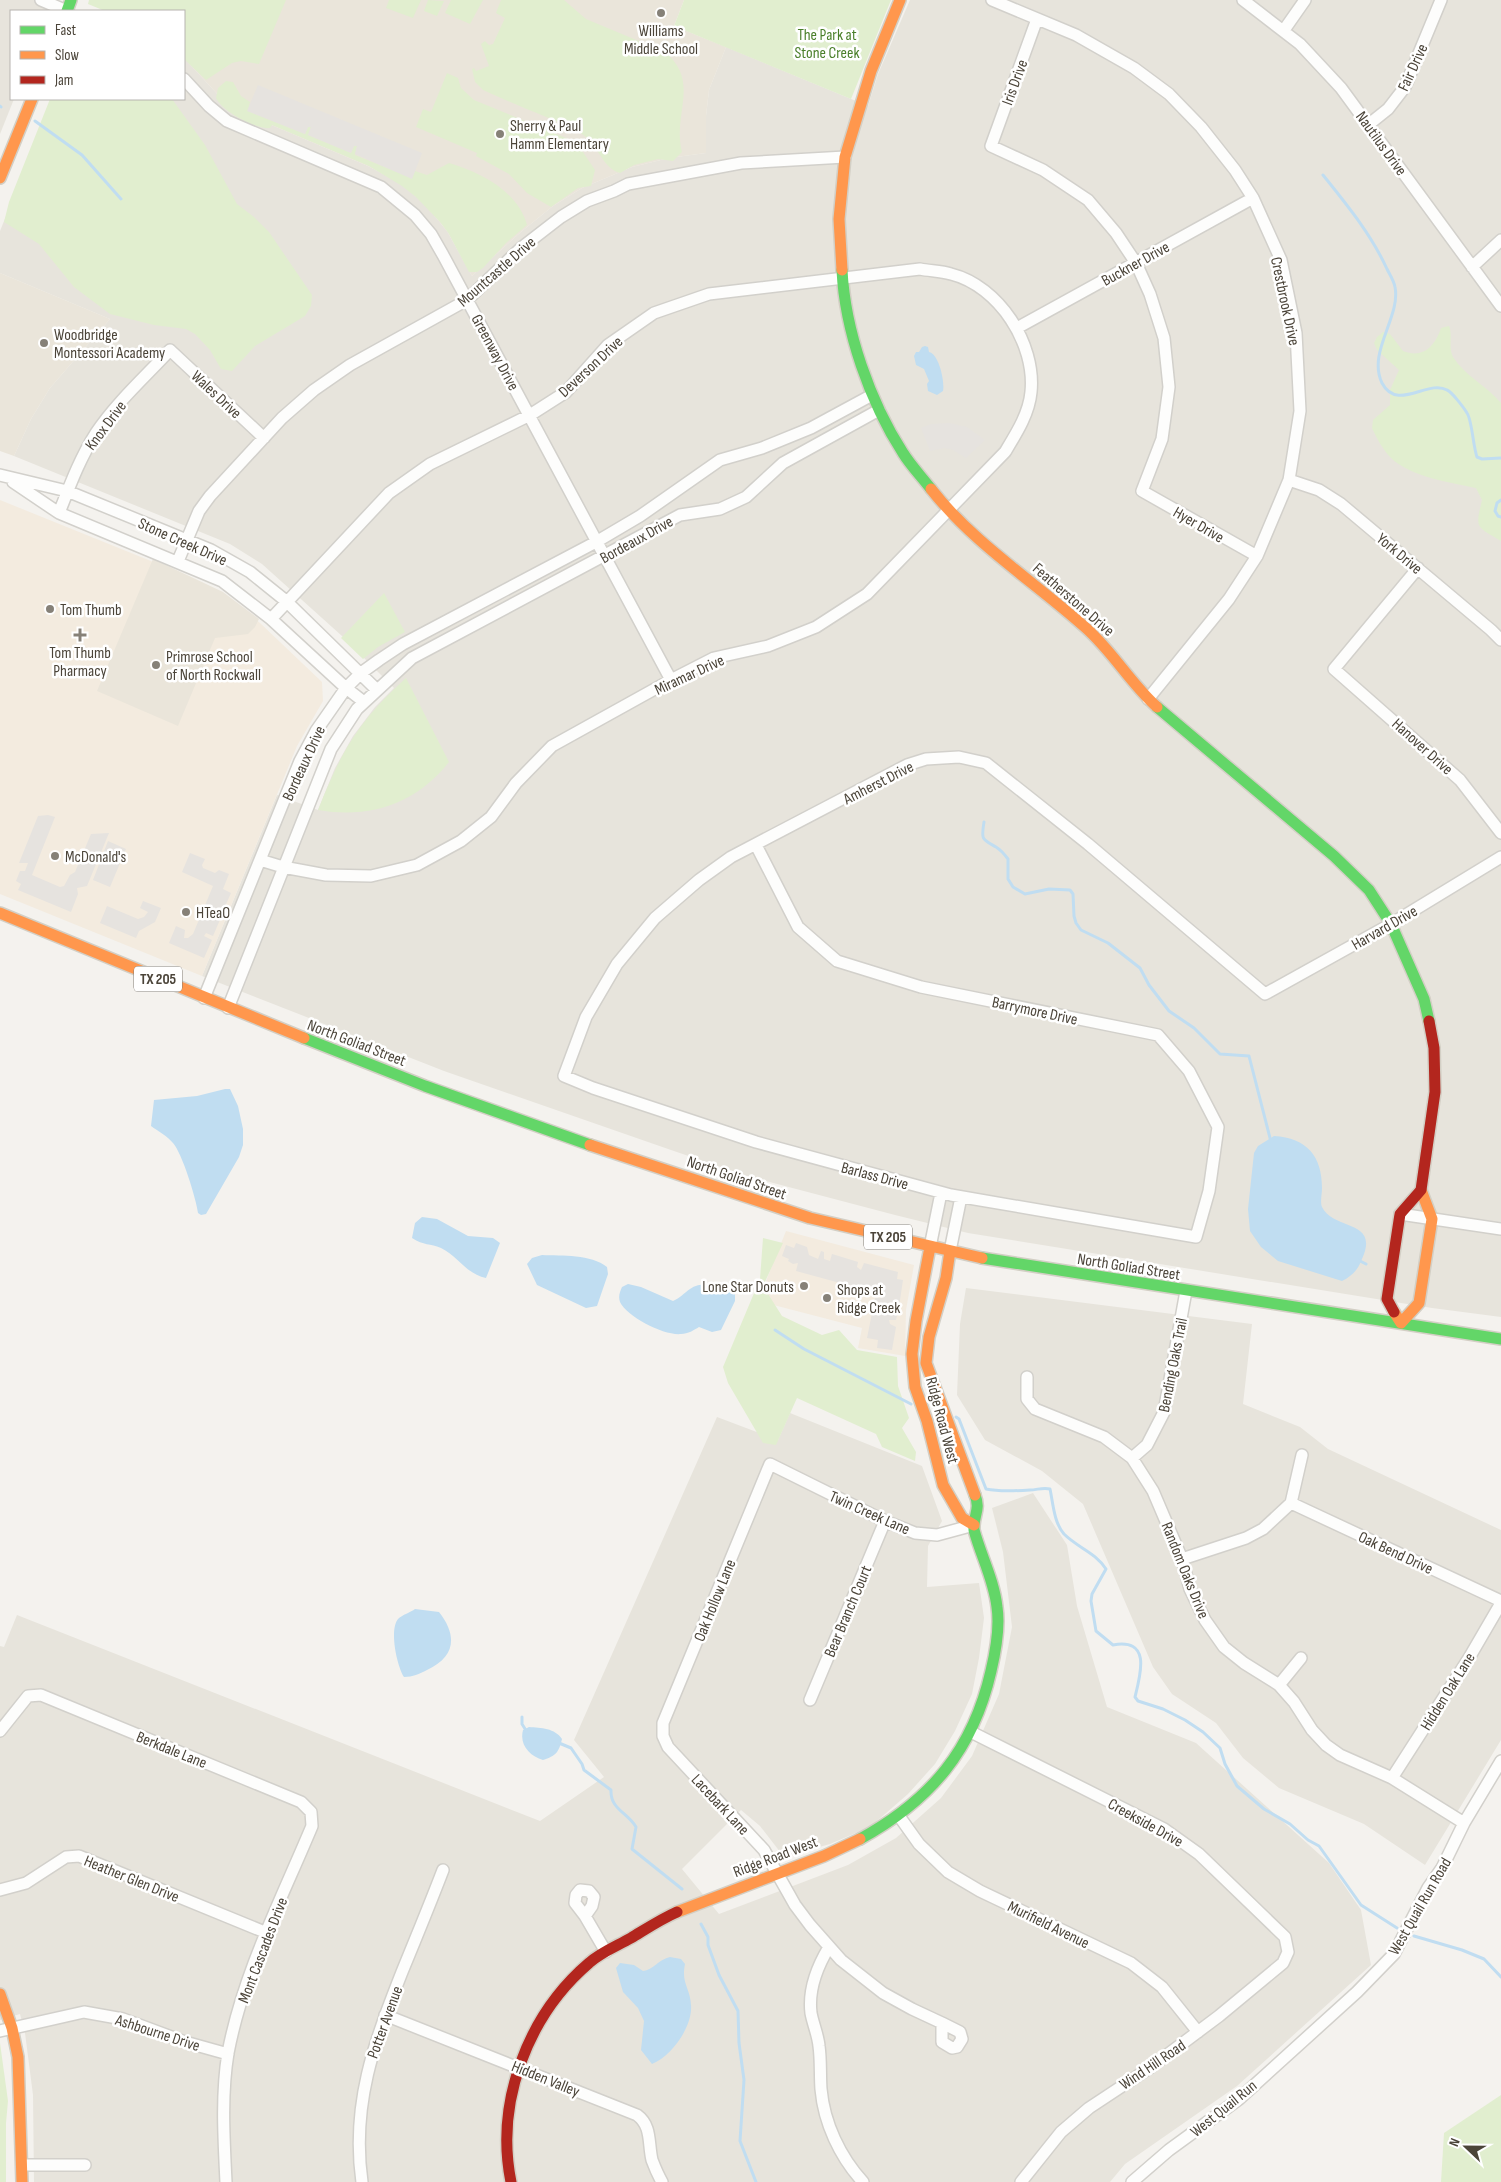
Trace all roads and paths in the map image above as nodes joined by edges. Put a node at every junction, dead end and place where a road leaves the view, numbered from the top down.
1 (40, 0) edge
2 (900, 0) edge
3 (992, 0) edge
4 (1243, 0) edge
5 (1306, 0) edge
6 (1441, 0) edge
7 (65, 10) edge
8 (1037, 19) junction
9 (1284, 30) junction
10 (185, 80) edge
11 (32, 100) edge
12 (1368, 125) junction
13 (845, 157) junction
14 (0, 178) edge
15 (1253, 198) junction
16 (1501, 240) edge
17 (1136, 263) junction
18 (1472, 267) junction
19 (842, 277) junction
20 (467, 300) junction
21 (1501, 306) edge
22 (1017, 328) junction
23 (170, 350) joint
24 (872, 395) junction
25 (880, 410) junction
26 (530, 415) junction
27 (264, 438) junction
28 (4, 477) edge
29 (1289, 480) junction
30 (67, 491) junction
31 (949, 512) junction
32 (59, 513) junction
33 (186, 540) junction
34 (596, 542) junction
35 (604, 556) junction
36 (1256, 556) junction
37 (178, 561) junction
38 (1418, 568) junction
39 (488, 599) junction
40 (286, 601) junction
41 (495, 613) junction
42 (271, 619) junction
43 (1501, 640) edge
44 (361, 673) junction
45 (671, 680) junction
46 (346, 688) junction
47 (377, 690) junction
48 (1148, 699) junction
49 (364, 702) junction
50 (1501, 834) edge
51 (756, 845) junction
52 (1501, 856) edge
53 (260, 860) junction
54 (283, 867) junction
55 (0, 913) edge
56 (1391, 924) junction
57 (1265, 994) joint
58 (204, 998) junction
59 (228, 1008) junction
60 (564, 1076) joint
61 (1421, 1190) junction
62 (941, 1193) junction
63 (961, 1197) junction
64 (1400, 1214) junction
65 (1432, 1219) junction
66 (1501, 1230) edge
67 (1196, 1237) joint
68 (930, 1247) junction
69 (950, 1251) junction
70 (1186, 1291) junction
71 (1401, 1323) junction
72 (915, 1335) junction
73 (929, 1337) junction
74 (1501, 1339) edge
75 (1027, 1377) dead end
76 (1302, 1454) dead end
77 (1132, 1458) junction
78 (770, 1464) joint
79 (1291, 1503) junction
80 (885, 1521) junction
81 (974, 1525) junction
82 (1182, 1559) junction
83 (1501, 1602) edge
84 (1301, 1658) dead end
85 (1279, 1684) junction
86 (810, 1700) dead end
87 (0, 1731) edge
88 (971, 1732) junction
89 (662, 1736) joint
90 (1501, 1761) edge
91 (1392, 1778) junction
92 (311, 1812) joint
93 (899, 1816) junction
94 (1464, 1823) junction
95 (443, 1870) dead end
96 (777, 1874) junction
97 (0, 1890) edge
98 (585, 1916) dead end
99 (267, 1933) junction
100 (829, 1947) junction
101 (606, 1952) junction
102 (1288, 1952) joint
103 (0, 1994) edge
104 (385, 2015) junction
105 (942, 2023) dead end
106 (6, 2030) edge
107 (1198, 2032) junction
108 (1311, 2032) joint
109 (228, 2054) junction
110 (519, 2067) junction
111 (22, 2165) junction
112 (85, 2165) dead end
113 (22, 2182) edge
114 (226, 2182) edge
115 (362, 2182) edge
116 (511, 2182) edge
117 (662, 2182) edge
118 (863, 2182) edge
119 (1021, 2182) edge
120 (1132, 2182) edge

1 - 7 street
2 - 13 street, Featherstone Drive
3 - 8 street, Crestbrook Drive
4 - 9 street, Nautilus Drive
5 - 9 street
6 - 12 street, Fair Drive
8 - 15 street, Crestbrook Drive
8 - 17 street, Iris Drive
9 - 12 street, Nautilus Drive
10 - 20 street, Greenway Drive
11 - 14 street
12 - 18 street, Nautilus Drive
13 - 19 street, Featherstone Drive
13 - 20 street, Mountcastle Drive
15 - 17 street, Buckner Drive
15 - 29 street, Crestbrook Drive
16 - 18 street
17 - 22 street, Buckner Drive
17 - 36 street, Hyer Drive
18 - 21 street, Nautilus Drive
19 - 22 street, Deverson Drive
19 - 24 street, Featherstone Drive
19 - 26 street, Deverson Drive
20 - 26 street, Greenway Drive
20 - 27 street, Mountcastle Drive
22 - 31 street, Miramar Drive
23 - 27 street, Wales Drive
23 - 30 street, Knox Drive
24 - 25 street, Featherstone Drive
24 - 34 street, Bordeaux Drive
25 - 31 street, Featherstone Drive
25 - 35 street, Bordeaux Drive
26 - 34 street, Greenway Drive
26 - 40 street, Deverson Drive
27 - 33 street, Mountcastle Drive
28 - 30 street, Stone Creek Drive
28 - 32 street, Stone Creek Drive
29 - 36 street, Crestbrook Drive
29 - 38 street, York Drive
30 - 32 street, Knox Drive
30 - 33 street, Stone Creek Drive
31 - 45 street, Miramar Drive
31 - 48 street, Featherstone Drive
32 - 37 street, Stone Creek Drive
33 - 37 street, Mountcastle Drive
33 - 40 street, Stone Creek Drive
34 - 35 street, Greenway Drive
34 - 39 street, Bordeaux Drive
35 - 41 street, Bordeaux Drive
35 - 45 street, Greenway Drive
36 - 48 street, Crestbrook Drive
37 - 42 street, Stone Creek Drive
38 - 43 street, York Drive
38 - 50 street, Hanover Drive
39 - 41 street
39 - 44 street, Bordeaux Drive
40 - 42 street, Deverson Drive
40 - 44 street, Stone Creek Drive
41 - 47 street, Bordeaux Drive
42 - 46 street, Stone Creek Drive
44 - 46 street, Bordeaux Drive
44 - 47 street, Stone Creek Drive
45 - 54 street, Miramar Drive
46 - 49 street, Stone Creek Drive
46 - 53 street, Bordeaux Drive
47 - 49 street, Bordeaux Drive
48 - 56 street, Featherstone Drive
49 - 54 street, Bordeaux Drive
51 - 57 street, Amherst Drive
51 - 60 street, Amherst Drive
51 - 67 street, Barrymore Drive
52 - 56 street, Harvard Drive
53 - 54 street, Miramar Drive
53 - 58 street, Bordeaux Drive
54 - 59 street, Bordeaux Drive
55 - 58 street, North Goliad Street / TX 205
56 - 57 street, Harvard Drive
56 - 61 street, Featherstone Drive
58 - 59 street, North Goliad Street / TX 205
59 - 68 street, North Goliad Street / TX 205
60 - 62 street, Barlass Drive
61 - 64 street
61 - 65 street, Featherstone Drive
62 - 63 street, Barlass Drive
62 - 68 street, Ridge Road West
63 - 67 street, Barlass Drive
63 - 69 street, Ridge Road West
64 - 65 street
64 - 71 street
65 - 66 street
65 - 71 street, Featherstone Drive
68 - 69 street, North Goliad Street / TX 205
68 - 72 street, Ridge Road West
69 - 70 street, North Goliad Street / TX 205
69 - 73 street, Ridge Road West
70 - 71 street, North Goliad Street / TX 205
70 - 77 street, Bending Oaks Trail
71 - 74 street, North Goliad Street / TX 205
72 - 73 street
72 - 81 street, Ridge Road West
73 - 81 street, Ridge Road West
75 - 77 street, Random Oaks Drive
76 - 79 street
77 - 82 street, Random Oaks Drive
78 - 80 street, Twin Creek Lane
78 - 89 street, Oak Hollow Lane
79 - 82 street
79 - 83 street, Oak Bend Drive
80 - 81 street, Twin Creek Lane
80 - 86 street, Bear Branch Court
81 - 88 street, Ridge Road West
82 - 85 street, Random Oaks Drive
83 - 91 street, Hidden Oak Lane
84 - 85 street
85 - 91 street, Random Oaks Drive
87 - 92 street, Berkdale Lane
88 - 93 street, Ridge Road West
88 - 102 street, Creekside Drive
89 - 96 street, Lacebark Lane
90 - 94 street, West Quail Run Road
91 - 94 street, Random Oaks Drive
92 - 99 street, Mont Cascades Drive
93 - 96 street, Ridge Road West
93 - 107 street, Murifield Avenue
94 - 108 street, West Quail Run Road
95 - 104 street, Potter Avenue
96 - 100 street, Lacebark Lane
96 - 101 street, Ridge Road West
97 - 99 street, Heather Glen Drive
98 - 101 street
99 - 109 street, Mont Cascades Drive
100 - 105 street, Lacebark Lane
100 - 118 street
101 - 110 street, Ridge Road West
102 - 107 street, Wind Hill Road
103 - 106 street
104 - 110 street, Hidden Valley
104 - 115 street, Potter Avenue
106 - 109 street, Ashbourne Drive
106 - 111 street
107 - 119 street, Wind Hill Road
108 - 120 street, West Quail Run
109 - 114 street, Mont Cascades Drive
110 - 116 street, Ridge Road West
110 - 117 street, Hidden Valley
111 - 112 street
111 - 113 street

